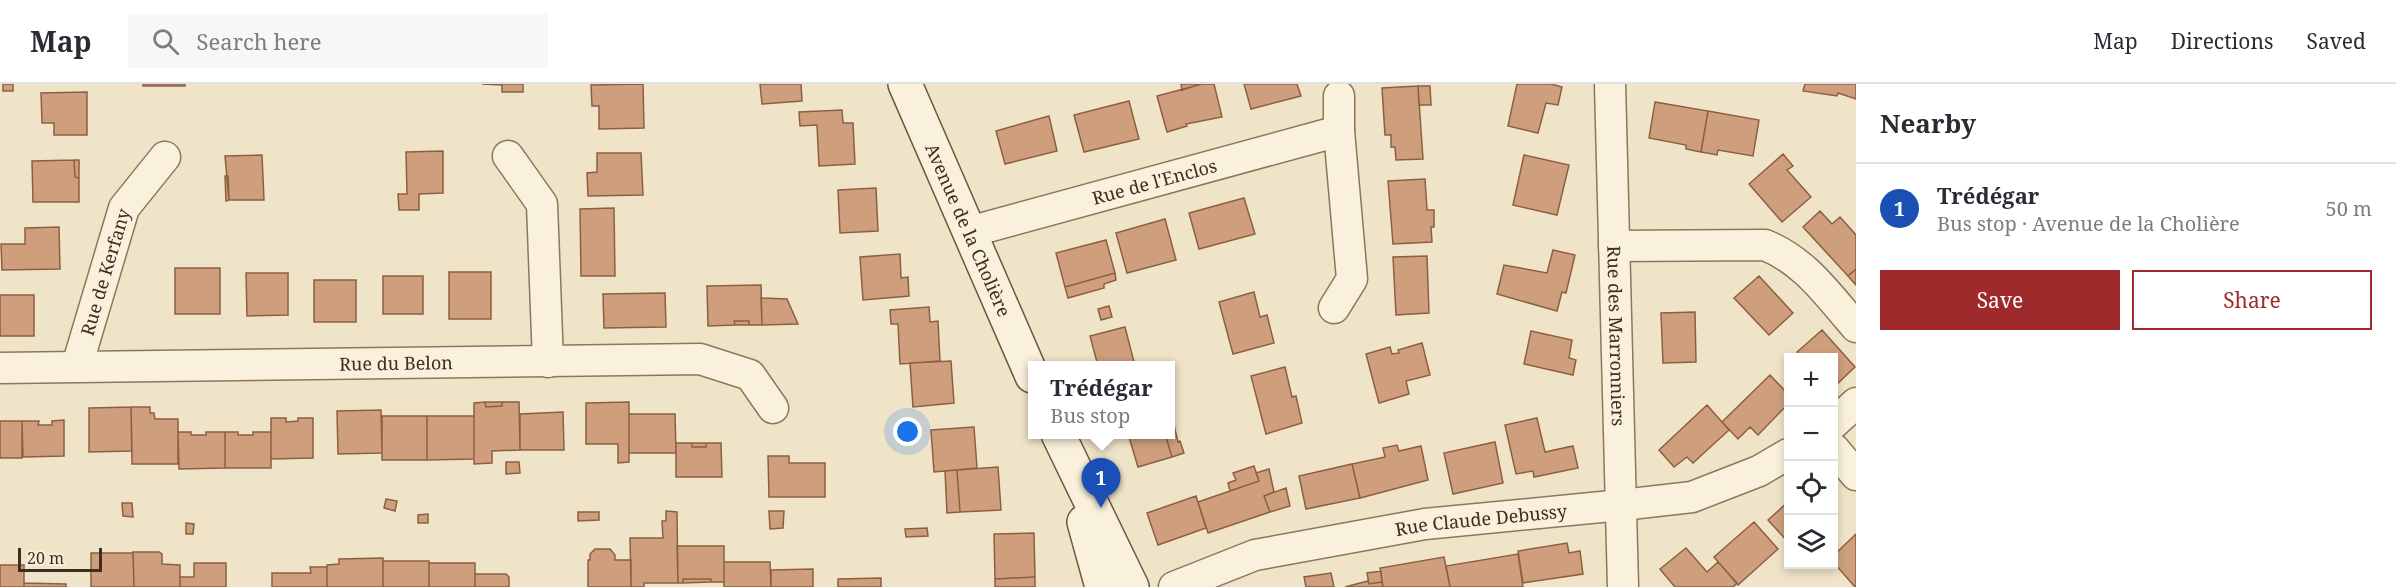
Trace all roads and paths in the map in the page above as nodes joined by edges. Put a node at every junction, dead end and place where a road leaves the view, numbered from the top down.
1 (905, 84) edge
2 (1610, 84) edge
3 (1339, 96) dead end
4 (1339, 131) junction
5 (508, 156) dead end
6 (165, 158) dead end
7 (969, 232) junction
8 (1614, 246) junction
9 (1334, 308) dead end
10 (1856, 327) edge
11 (548, 362) junction
12 (77, 366) junction
13 (1028, 367) edge
14 (0, 368) edge
15 (1856, 403) edge
16 (773, 408) dead end
17 (1838, 419) edge
18 (1060, 439) edge
19 (1060, 439) edge
20 (1838, 455) edge
21 (1784, 456) edge
22 (1856, 475) edge
23 (1622, 506) junction
24 (1102, 587) edge
25 (1132, 587) edge
26 (1174, 587) edge
27 (1623, 587) edge

1 - 7 street, Avenue de la Cholière
2 - 8 street, Rue des Marronniers
3 - 4 street
4 - 7 street, Rue de l'Enclos
4 - 9 street
5 - 11 street
6 - 12 street, Rue de Kerfany
7 - 13 street, Avenue de la Cholière
8 - 10 street
8 - 23 street, Rue des Marronniers
11 - 12 street, Rue du Belon
11 - 16 street, Rue du Belon
12 - 14 street, Rue du Belon
15 - 17 street
18 - 24 street
19 - 25 street
20 - 22 street
21 - 23 street, Rue Claude Debussy
23 - 26 street, Rue Claude Debussy
23 - 27 street, Rue des Marronniers

